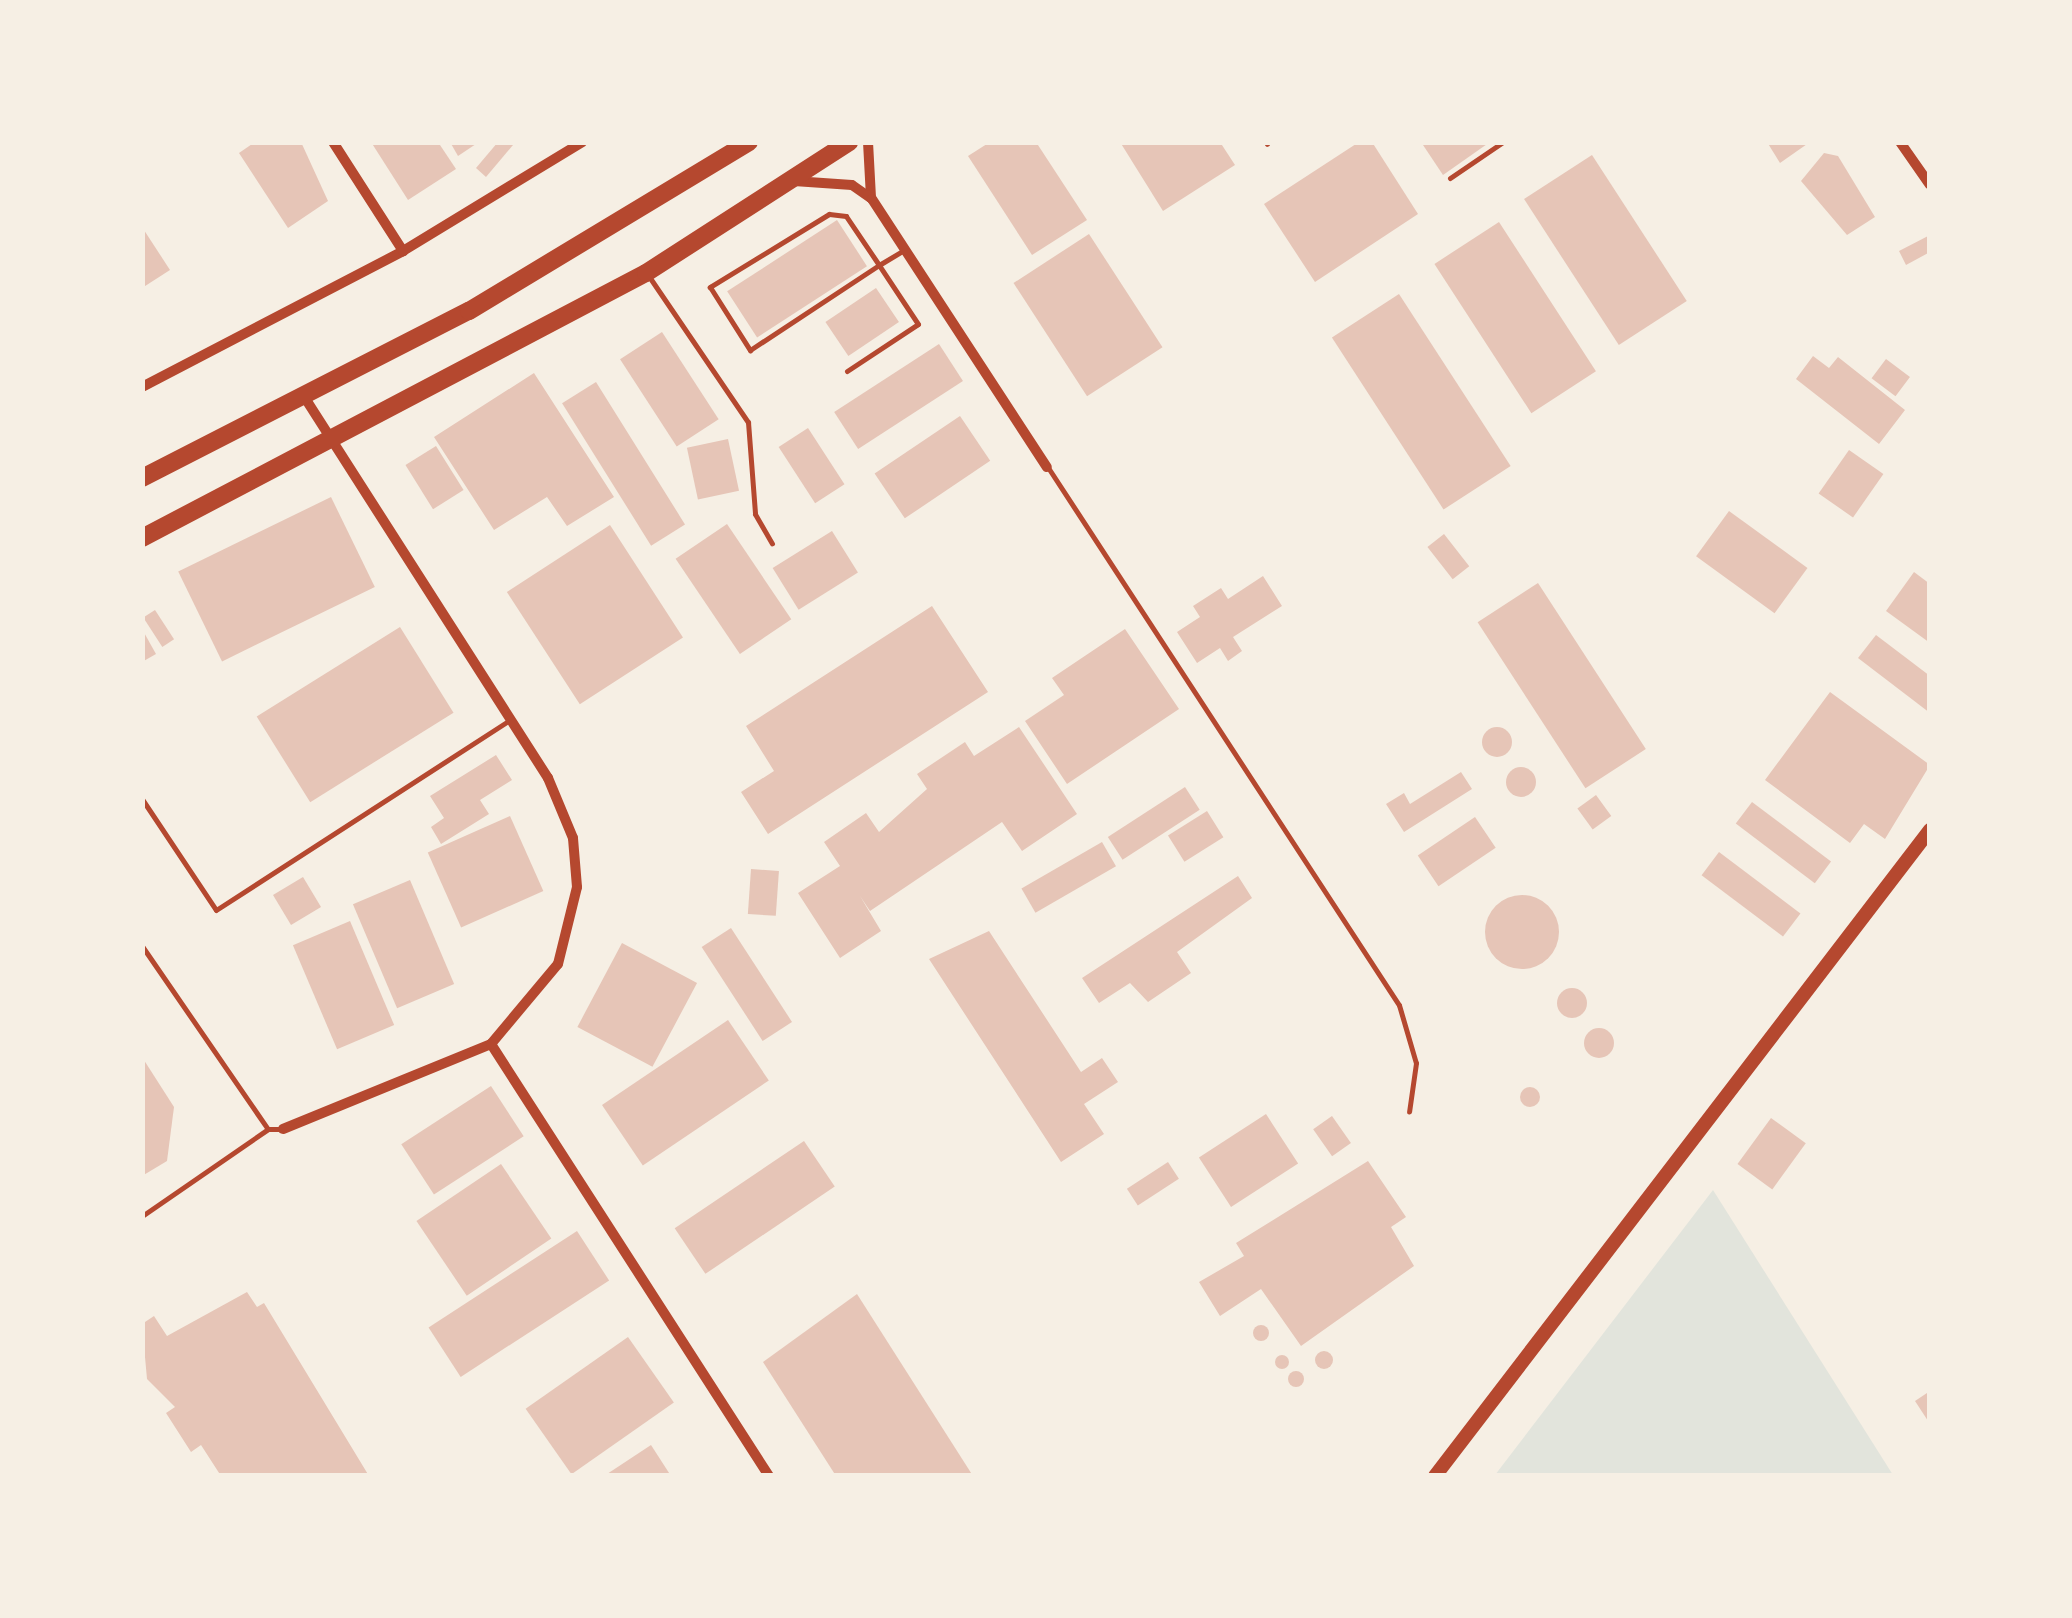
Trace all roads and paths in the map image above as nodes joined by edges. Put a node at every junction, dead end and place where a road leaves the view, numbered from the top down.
1 (333, 142) edge
2 (582, 142) edge
3 (749, 142) edge
4 (849, 142) edge
5 (868, 142) edge
6 (1503, 142) edge
7 (1900, 142) edge
8 (1450, 178) dead end
9 (792, 181) junction
10 (1930, 185) edge
11 (872, 198) junction
12 (904, 249) junction
13 (403, 251) junction
14 (879, 265) junction
15 (646, 273) junction
16 (847, 371) dead end
17 (142, 387) edge
18 (306, 399) junction
19 (335, 443) junction
20 (1047, 466) joint
21 (142, 478) edge
22 (142, 538) edge
23 (772, 543) dead end
24 (511, 719) junction
25 (142, 799) edge
26 (1930, 830) edge
27 (142, 946) edge
28 (491, 1044) junction
29 (1410, 1112) dead end
30 (282, 1129) joint
31 (268, 1130) junction
32 (142, 1216) edge
33 (769, 1476) edge
34 (1435, 1476) edge

1 - 13 street
2 - 13 street
3 - 18 highway
4 - 9 highway
5 - 11 street
6 - 8 lane
7 - 10 street
9 - 11 street
9 - 15 highway
11 - 12 street
12 - 14 lane
12 - 20 street
13 - 17 street
14 - 14 lane
14 - 16 lane
15 - 19 highway
15 - 23 lane
18 - 19 street
18 - 21 highway
19 - 22 highway
19 - 24 street
20 - 29 lane
24 - 25 lane
24 - 28 street
26 - 34 street
27 - 31 lane
28 - 30 street
28 - 33 street
30 - 31 lane
31 - 32 lane

